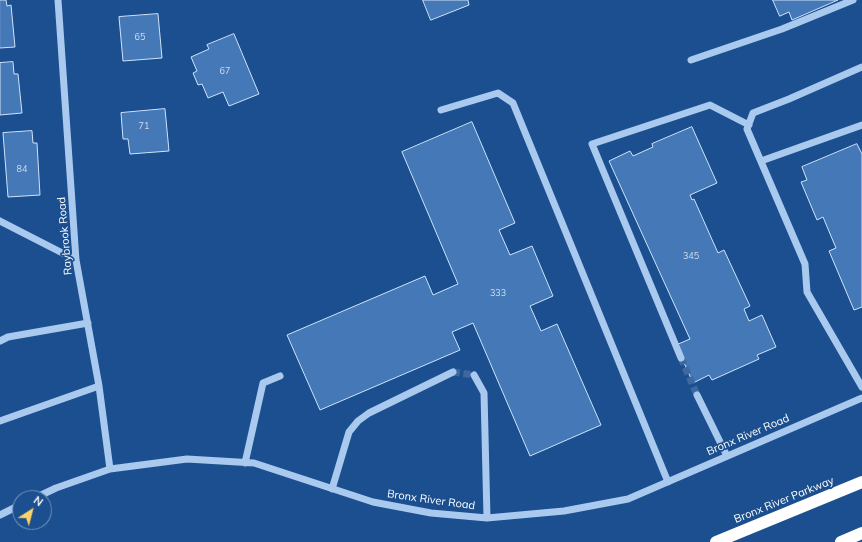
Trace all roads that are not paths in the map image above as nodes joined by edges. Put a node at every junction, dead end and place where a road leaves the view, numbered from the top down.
1 (58, 0) edge
2 (852, 0) edge
3 (691, 60) dead end
4 (862, 67) edge
5 (441, 110) dead end
6 (749, 125) junction
7 (862, 125) edge
8 (761, 161) junction
9 (0, 221) edge
10 (76, 260) junction
11 (88, 322) junction
12 (0, 341) edge
13 (681, 358) tunnel mouth
14 (453, 372) tunnel mouth
15 (474, 375) dead end
16 (280, 376) dead end
17 (99, 386) junction
18 (862, 386) edge
19 (697, 395) tunnel mouth
20 (862, 398) edge
21 (0, 421) edge
22 (727, 456) junction
23 (245, 463) junction
24 (110, 469) junction
25 (668, 482) junction
26 (862, 482) edge
27 (332, 489) junction
28 (52, 490) edge
29 (12, 509) edge
30 (0, 515) edge
31 (487, 518) junction
32 (862, 533) edge
33 (716, 542) edge
34 (841, 542) edge

1 - 10 street, Raybrook Road
2 - 3 street
4 - 6 street
5 - 25 street
6 - 8 street
6 - 13 street
7 - 8 street
8 - 18 street
9 - 10 street
10 - 11 street, Raybrook Road
11 - 12 street
11 - 17 street, Raybrook Road
14 - 27 street
15 - 31 street
16 - 23 street
17 - 21 street
17 - 24 street, Raybrook Road
19 - 22 street
20 - 22 street, Bronx River Road
22 - 25 street, Bronx River Road
23 - 24 street, Bronx River Road
23 - 27 street, Bronx River Road
24 - 28 street, Bronx River Road
25 - 31 street, Bronx River Road
26 - 33 highway, Bronx River Parkway
27 - 31 street, Bronx River Road
29 - 30 street
32 - 34 highway

